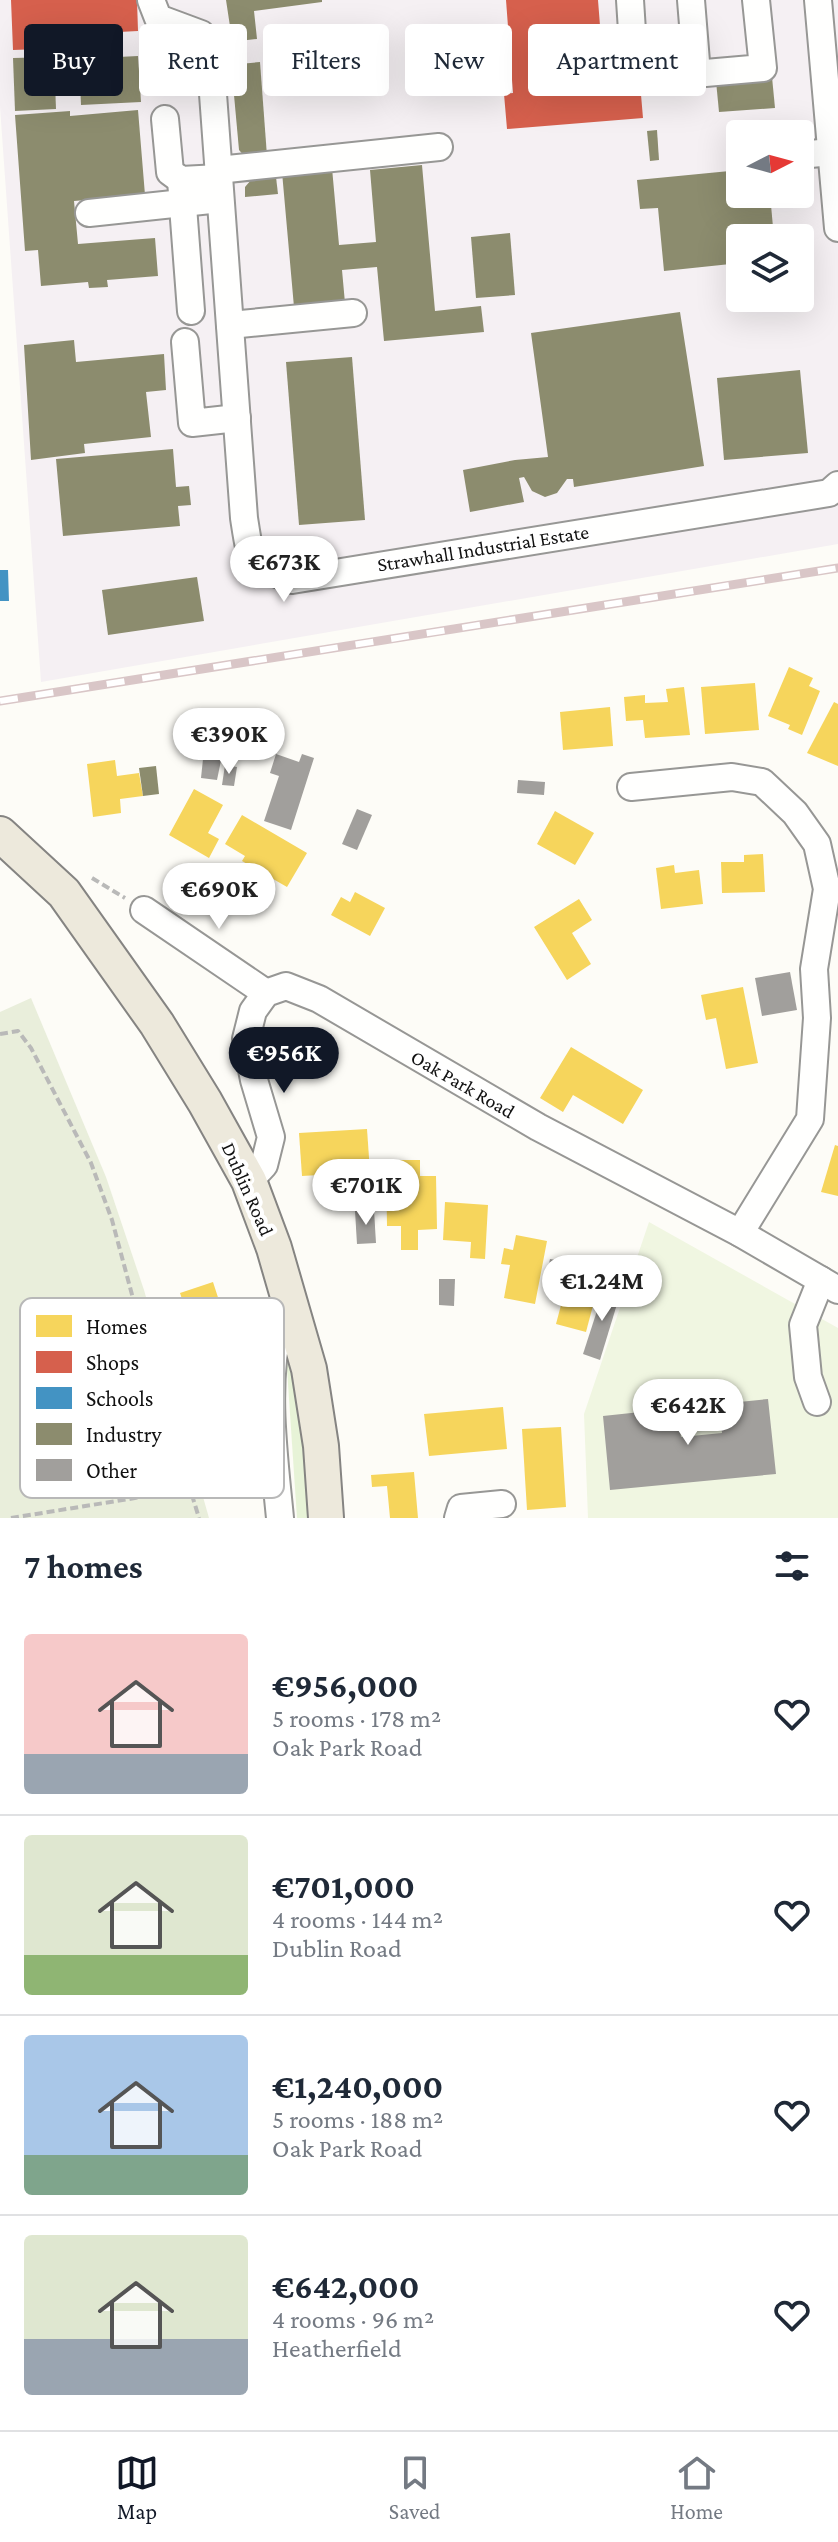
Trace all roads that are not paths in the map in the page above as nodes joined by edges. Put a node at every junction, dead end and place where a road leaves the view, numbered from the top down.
1 (151, 0) edge
2 (630, 0) edge
3 (691, 0) edge
4 (756, 0) edge
5 (818, 0) edge
6 (632, 24) edge
7 (693, 24) edge
8 (706, 73) edge
9 (165, 119) dead end
10 (439, 147) dead end
11 (831, 152) junction
12 (814, 154) edge
13 (219, 182) junction
14 (182, 192) junction
15 (89, 213) dead end
16 (838, 228) edge
17 (191, 311) dead end
18 (353, 313) dead end
19 (230, 325) junction
20 (185, 342) dead end
21 (237, 418) junction
22 (838, 485) edge
23 (631, 787) dead end
24 (0, 834) edge
25 (144, 910) dead end
26 (266, 993) junction
27 (249, 1181) junction
28 (740, 1233) junction
29 (829, 1285) edge
30 (296, 1320) junction
31 (284, 1323) edge
32 (817, 1402) dead end
33 (278, 1498) edge
34 (502, 1504) dead end
35 (280, 1518) edge
36 (326, 1518) edge
37 (458, 1518) edge

1 - 13 street, Strawhall Industrial Estate
2 - 6 street
3 - 7 street
4 - 8 street
5 - 11 street
9 - 14 street
10 - 13 street
11 - 12 street
11 - 16 street
13 - 14 street
13 - 19 street, Strawhall Industrial Estate
14 - 15 street
14 - 17 street
18 - 19 street
19 - 21 street, Strawhall Industrial Estate
20 - 21 street
21 - 22 street, Strawhall Industrial Estate
23 - 28 street
24 - 27 main road, Dublin Road
25 - 26 street
26 - 27 street
26 - 28 street, Oak Park Road
27 - 30 main road, Dublin Road
28 - 29 street, Oak Park Road
29 - 32 street
30 - 31 street
30 - 36 main road, Dublin Road
33 - 35 street
34 - 37 street

